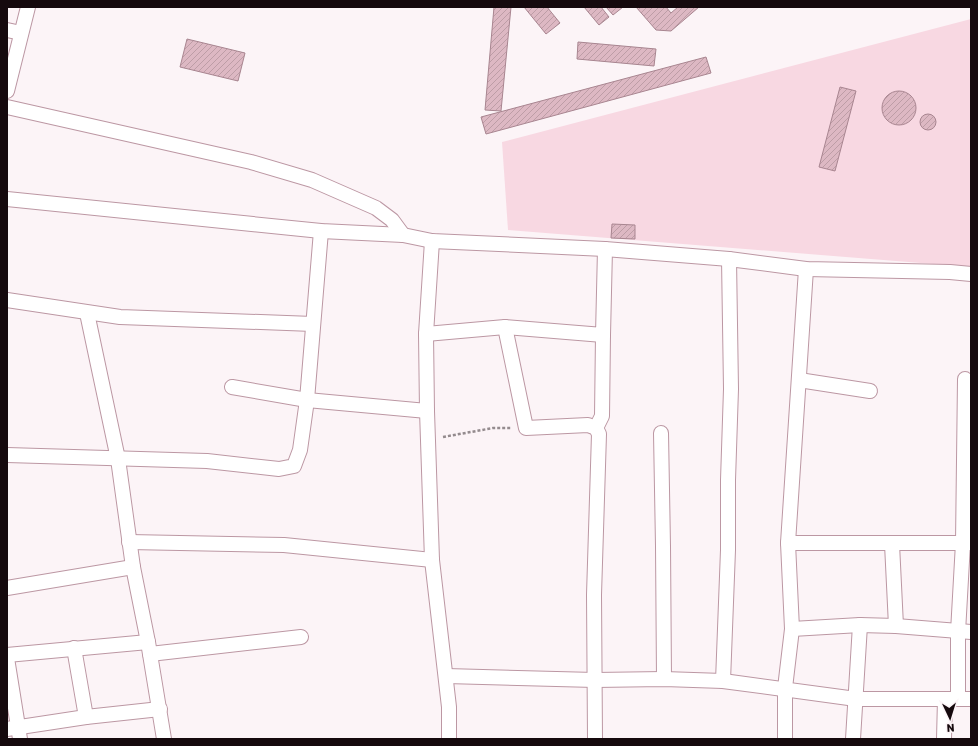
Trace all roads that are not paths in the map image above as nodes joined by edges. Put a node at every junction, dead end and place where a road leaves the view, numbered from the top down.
1 (28, 7) edge
2 (7, 30) edge
3 (21, 33) junction
4 (7, 91) edge
5 (7, 106) edge
6 (7, 199) edge
7 (321, 231) junction
8 (404, 235) junction
9 (432, 241) junction
10 (605, 249) junction
11 (729, 259) junction
12 (806, 269) junction
13 (971, 274) edge
14 (7, 300) edge
15 (87, 312) junction
16 (313, 324) junction
17 (505, 328) junction
18 (426, 334) junction
19 (603, 335) junction
20 (965, 379) dead end
21 (798, 380) junction
22 (232, 387) dead end
23 (870, 391) dead end
24 (307, 400) junction
25 (427, 411) junction
26 (596, 428) junction
27 (661, 433) dead end
28 (7, 455) edge
29 (118, 459) junction
30 (129, 542) junction
31 (788, 543) junction
32 (967, 543) edge
33 (892, 544) junction
34 (432, 560) junction
35 (133, 567) junction
36 (7, 588) edge
37 (860, 625) junction
38 (896, 626) junction
39 (792, 629) junction
40 (965, 632) edge
41 (301, 637) dead end
42 (74, 648) junction
43 (149, 648) junction
44 (7, 657) edge
45 (446, 676) junction
46 (664, 679) junction
47 (595, 680) junction
48 (723, 681) junction
49 (785, 688) junction
50 (958, 698) edge
51 (856, 699) junction
52 (160, 709) junction
53 (86, 717) junction
54 (15, 732) edge
55 (164, 739) edge
56 (449, 739) edge
57 (595, 739) edge
58 (785, 739) edge
59 (853, 739) edge
60 (944, 739) edge

1 - 3 street
2 - 3 street
3 - 4 street
5 - 8 street
6 - 7 street
7 - 8 street
7 - 16 street
8 - 9 street
9 - 10 street
9 - 18 street
10 - 11 street
10 - 19 street
11 - 12 street
11 - 48 street
12 - 13 street
12 - 21 street
14 - 15 street
15 - 16 street
15 - 29 street
16 - 24 street
17 - 18 street
17 - 19 street
17 - 26 street
18 - 25 street
19 - 26 street
20 - 32 street
21 - 23 street
21 - 31 street
22 - 24 street
24 - 25 street
24 - 29 street
25 - 34 street
26 - 47 street
27 - 46 street
28 - 29 street
29 - 30 street
30 - 34 street
30 - 35 street
31 - 33 street
31 - 39 street
32 - 33 street
32 - 40 street
33 - 38 street
34 - 45 street
35 - 36 street
35 - 43 street
37 - 38 street
37 - 39 street
37 - 51 street
38 - 40 street
39 - 49 street
40 - 50 street
41 - 43 street
42 - 43 street
42 - 44 street
42 - 53 street
43 - 52 street
44 - 54 street
45 - 47 street
45 - 56 street
46 - 47 street
46 - 48 street
47 - 57 street
48 - 49 street
49 - 51 street
49 - 58 street
50 - 51 street
50 - 60 street
51 - 59 street
52 - 53 street
52 - 55 street
53 - 54 street

